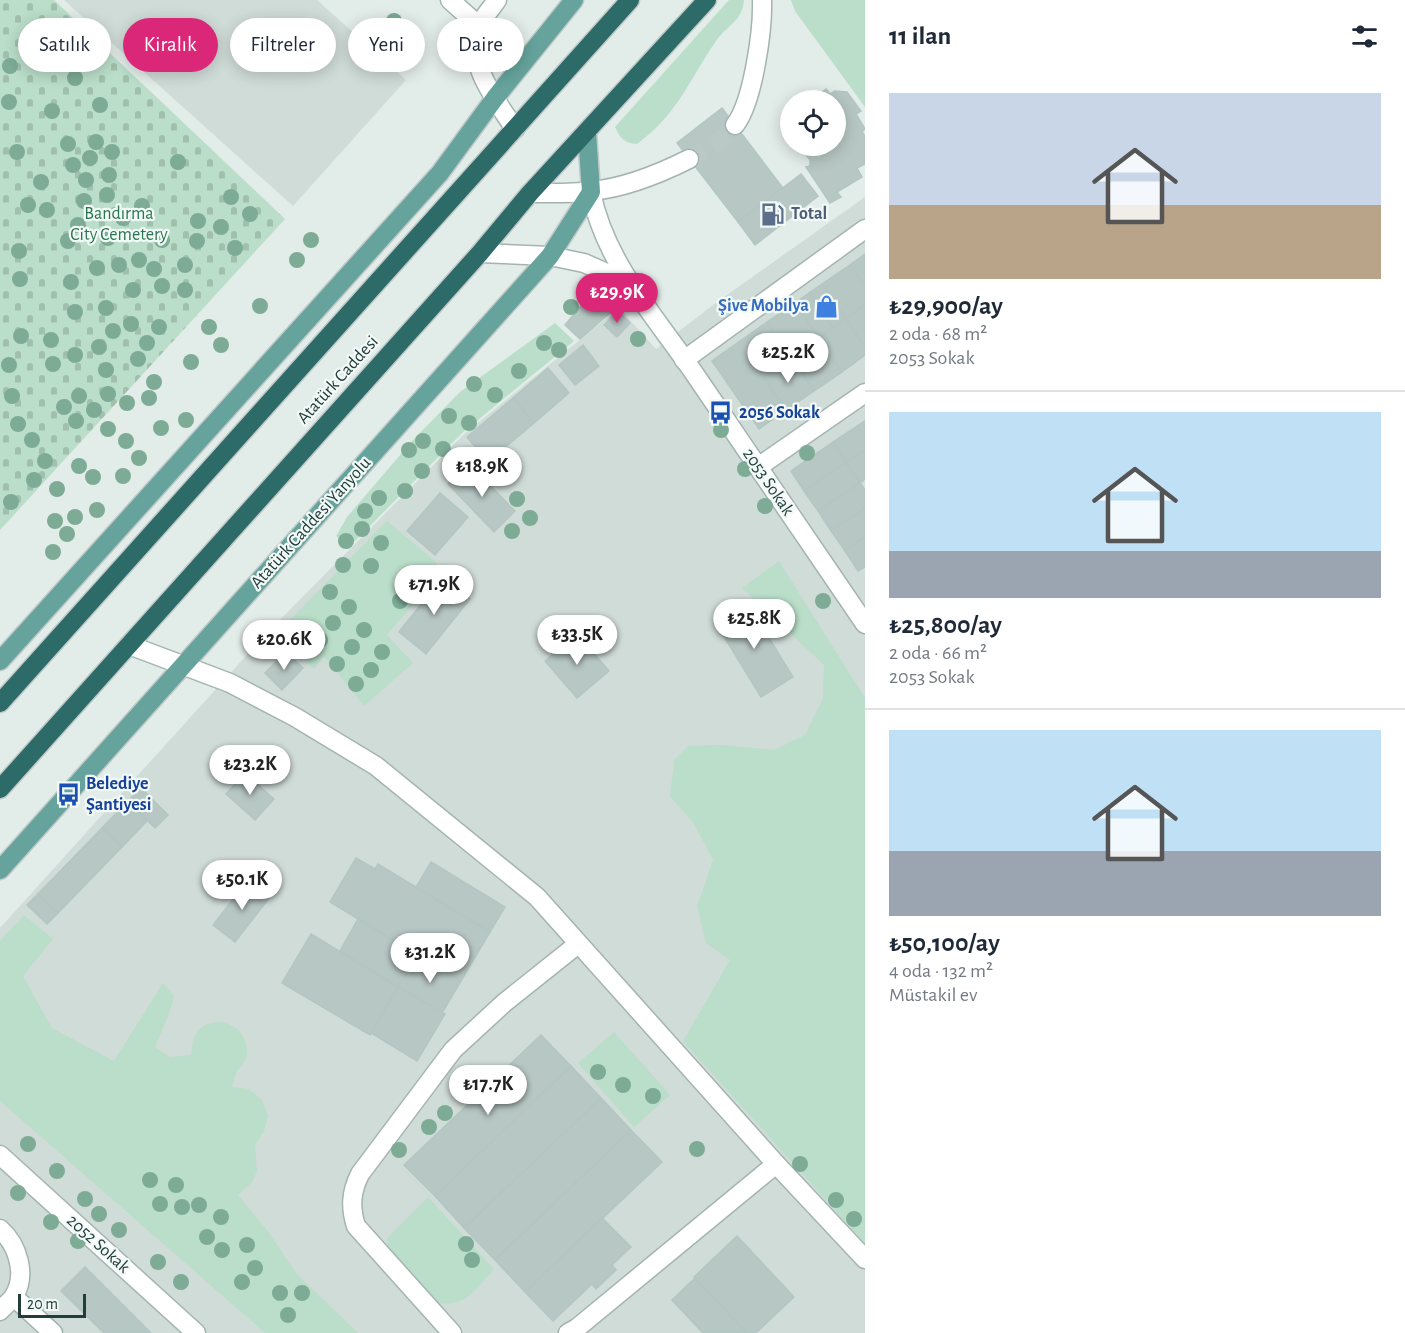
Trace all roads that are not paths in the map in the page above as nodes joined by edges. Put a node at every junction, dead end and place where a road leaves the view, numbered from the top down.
1 (450, 0) edge
2 (497, 0) edge
3 (574, 0) edge
4 (630, 0) edge
5 (707, 0) edge
6 (762, 0) edge
7 (470, 18) edge
8 (485, 18) edge
9 (482, 72) edge
10 (495, 98) junction
11 (735, 125) tunnel mouth
12 (515, 129) junction
13 (587, 133) junction
14 (689, 159) tunnel mouth
15 (591, 192) junction
16 (530, 193) junction
17 (865, 229) edge
18 (480, 253) junction
19 (550, 256) junction
20 (629, 283) junction
21 (684, 360) junction
22 (865, 393) edge
23 (758, 467) junction
24 (865, 624) edge
25 (129, 645) junction
26 (0, 661) edge
27 (183, 667) junction
28 (0, 703) edge
29 (0, 789) edge
30 (0, 870) edge
31 (578, 944) junction
32 (0, 1155) edge
33 (776, 1164) junction
34 (0, 1229) edge
35 (865, 1259) edge
36 (14, 1297) junction
37 (0, 1311) edge
38 (53, 1333) edge
39 (196, 1333) edge
40 (452, 1333) edge
41 (568, 1333) edge

1 - 7 street
2 - 8 street
3 - 10 main road
4 - 12 highway, Atatürk Caddesi
5 - 13 highway, Atatürk Caddesi
6 - 11 street
9 - 10 street
10 - 12 street
10 - 26 main road
12 - 28 highway, Atatürk Caddesi
13 - 15 main road
13 - 16 highway, Atatürk Caddesi
14 - 15 street
15 - 16 street
15 - 19 main road, Atatürk Caddesi Yanyolu
15 - 20 street, 2053 Sokak
16 - 18 highway, Atatürk Caddesi
17 - 21 street
18 - 19 street
18 - 25 highway, Atatürk Caddesi
19 - 20 street
19 - 27 main road, Atatürk Caddesi Yanyolu
20 - 21 street, 2053 Sokak
21 - 23 street, 2053 Sokak
22 - 23 street
23 - 24 street, 2053 Sokak
25 - 27 street
25 - 29 highway, Atatürk Caddesi
27 - 30 main road, Atatürk Caddesi Yanyolu
27 - 31 street
31 - 33 street
31 - 40 street
32 - 39 street, 2052 Sokak
33 - 35 street
33 - 41 street
34 - 36 street
36 - 37 street
36 - 38 street

